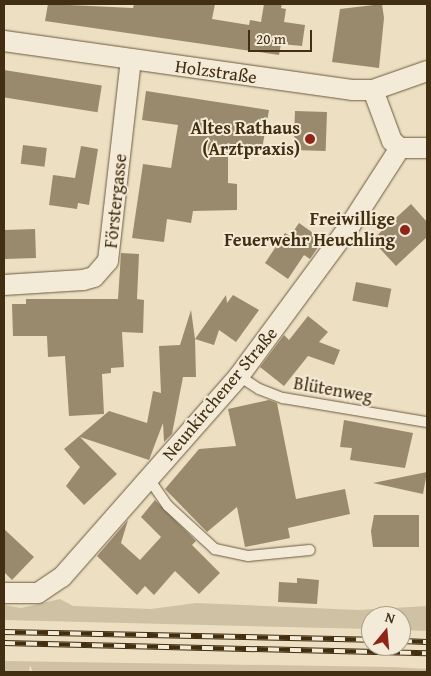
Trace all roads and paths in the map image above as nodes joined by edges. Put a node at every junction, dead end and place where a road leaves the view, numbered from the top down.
1 (4, 40) edge
2 (131, 59) junction
3 (427, 71) edge
4 (373, 90) junction
5 (400, 148) junction
6 (427, 148) edge
7 (4, 285) edge
8 (239, 376) junction
9 (427, 422) edge
10 (149, 479) junction
11 (310, 550) dead end
12 (4, 593) edge

1 - 2 street, Holzstraße
2 - 4 street, Holzstraße
2 - 7 street, Förstergasse
3 - 4 street, Holzstraße
4 - 5 street
5 - 6 street
5 - 8 street, Neunkirchener Straße
8 - 9 lane, Blütenweg
8 - 10 street, Neunkirchener Straße
10 - 11 lane
10 - 12 street, Neunkirchener Straße

